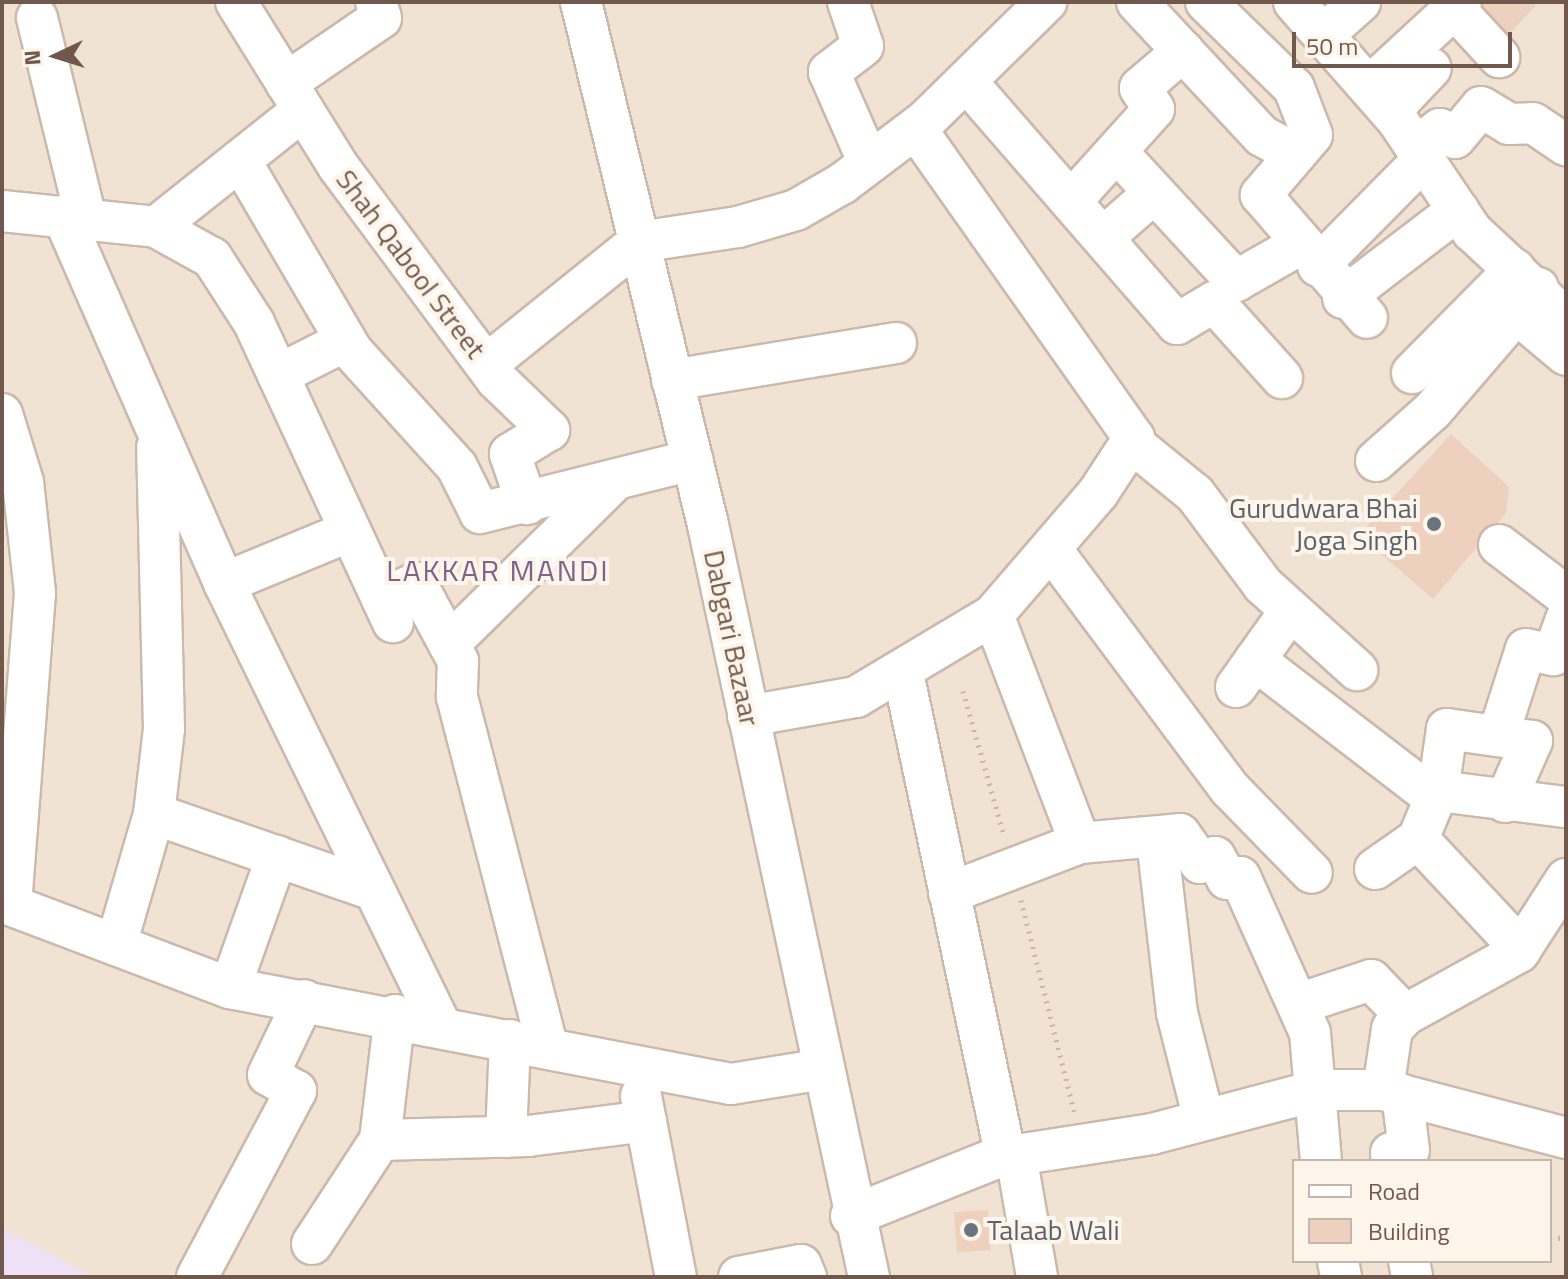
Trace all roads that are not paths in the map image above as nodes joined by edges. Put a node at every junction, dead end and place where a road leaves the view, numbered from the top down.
1 (236, 2) edge
2 (376, 2) edge
3 (581, 2) edge
4 (848, 2) edge
5 (1046, 2) edge
6 (1137, 2) edge
7 (1206, 2) edge
8 (1295, 2) edge
9 (1360, 2) edge
10 (1457, 5) edge
11 (37, 18) dead end
12 (1323, 35) junction
13 (1253, 47) junction
14 (1183, 51) junction
15 (1499, 57) dead end
16 (1431, 68) dead end
17 (966, 81) junction
18 (295, 97) junction
19 (1379, 99) junction
20 (916, 129) junction
21 (1566, 145) edge
22 (1117, 152) junction
23 (1420, 153) junction
24 (1296, 154) junction
25 (240, 160) junction
26 (869, 163) junction
27 (1154, 193) junction
28 (1073, 199) junction
29 (1458, 210) junction
30 (2, 211) edge
31 (74, 218) junction
32 (156, 227) junction
33 (1106, 235) junction
34 (639, 242) junction
35 (1309, 255) junction
36 (1523, 290) junction
37 (1566, 319) edge
38 (345, 341) junction
39 (896, 343) dead end
40 (1566, 355) edge
41 (486, 365) junction
42 (1412, 373) dead end
43 (278, 375) junction
44 (1282, 378) dead end
45 (672, 380) junction
46 (2, 414) edge
47 (157, 431) junction
48 (1131, 442) junction
49 (692, 460) junction
50 (1376, 461) dead end
51 (612, 482) junction
52 (527, 504) junction
53 (350, 531) junction
54 (1499, 545) dead end
55 (1047, 554) junction
56 (224, 583) junction
57 (1566, 596) edge
58 (1290, 611) junction
59 (993, 615) junction
60 (1566, 619) edge
61 (449, 644) junction
62 (1357, 670) dead end
63 (903, 673) junction
64 (748, 716) junction
65 (1498, 736) junction
66 (1438, 791) junction
67 (1505, 802) junction
68 (1566, 807) edge
69 (154, 814) junction
70 (1418, 839) junction
71 (1157, 840) junction
72 (1080, 843) junction
73 (277, 856) junction
74 (1375, 869) dead end
75 (1312, 873) dead end
76 (1566, 879) edge
77 (373, 890) junction
78 (949, 893) junction
79 (6, 904) edge
80 (116, 945) junction
81 (1521, 949) junction
82 (230, 988) junction
83 (304, 1000) junction
84 (1298, 1004) junction
85 (395, 1015) junction
86 (1405, 1015) junction
87 (440, 1023) junction
88 (510, 1040) junction
89 (548, 1048) junction
90 (635, 1065) junction
91 (824, 1069) junction
92 (1318, 1090) junction
93 (1392, 1092) junction
94 (1204, 1120) junction
95 (646, 1121) junction
96 (506, 1137) junction
97 (1566, 1138) edge
98 (380, 1140) junction
99 (1011, 1156) junction
100 (1321, 1159) edge
101 (1392, 1159) edge
102 (851, 1216) junction
103 (312, 1244) dead end
104 (197, 1277) edge
105 (676, 1277) edge
106 (739, 1277) edge
107 (806, 1277) edge
108 (869, 1277) edge
109 (1037, 1277) edge

1 - 18 street, Shah Qabool Street
2 - 18 street
3 - 34 street, Dabgari Bazaar
4 - 26 street
5 - 17 street
6 - 14 street
7 - 13 street
8 - 12 street
8 - 13 street
9 - 12 street
10 - 15 street
10 - 19 street
11 - 31 street
12 - 19 street
13 - 24 street
14 - 22 street
14 - 24 street
16 - 19 street
17 - 20 street
17 - 28 street
18 - 25 street
18 - 41 street, Shah Qabool Street
19 - 23 street
20 - 26 street
20 - 48 street
21 - 23 street
22 - 27 street
22 - 28 street
23 - 29 street
23 - 35 street
24 - 35 street
25 - 32 street
25 - 38 street
26 - 34 street
27 - 33 street
27 - 35 street
28 - 33 street
29 - 35 street
29 - 36 street
30 - 31 street
31 - 32 street
31 - 47 street
32 - 43 street
33 - 44 street
34 - 41 street
34 - 45 street, Dabgari Bazaar
36 - 37 street
36 - 40 street
36 - 42 street
36 - 50 street
38 - 43 street
38 - 52 street
39 - 45 street
41 - 52 street, Shah Qabool Street
43 - 53 street
45 - 49 street, Dabgari Bazaar
46 - 79 street
47 - 56 street
47 - 69 street
48 - 55 street
48 - 58 street
49 - 51 street
49 - 64 street, Dabgari Bazaar
51 - 52 street
51 - 61 street
53 - 56 street
53 - 61 street
54 - 57 street
55 - 59 street
55 - 75 street
56 - 77 street
58 - 62 street
58 - 66 street
59 - 63 street
59 - 72 street
60 - 65 street
61 - 89 street
63 - 64 street
63 - 78 street
64 - 91 street, Dabgari Bazaar
65 - 66 street
65 - 67 street
66 - 67 street
66 - 70 street
67 - 68 street
69 - 73 street
69 - 80 street
70 - 74 street
70 - 81 street
71 - 72 street
71 - 84 street
71 - 94 street
72 - 78 street
73 - 77 street
73 - 82 street
76 - 81 street
77 - 87 street
78 - 99 street
79 - 80 street
80 - 82 street
81 - 86 street
82 - 83 street
83 - 85 street
83 - 104 street
84 - 86 street
84 - 92 street
85 - 87 street
85 - 98 street
86 - 93 street
87 - 88 street
88 - 89 street
88 - 96 street
89 - 90 street
90 - 91 street
90 - 95 street
91 - 102 street, Dabgari Bazaar
92 - 93 street
92 - 94 street
92 - 100 street
93 - 97 street
93 - 101 street
94 - 99 street
95 - 96 street
95 - 105 street
96 - 98 street
98 - 103 street
99 - 102 street
99 - 109 street
102 - 108 street, Dabgari Bazaar
106 - 107 street

